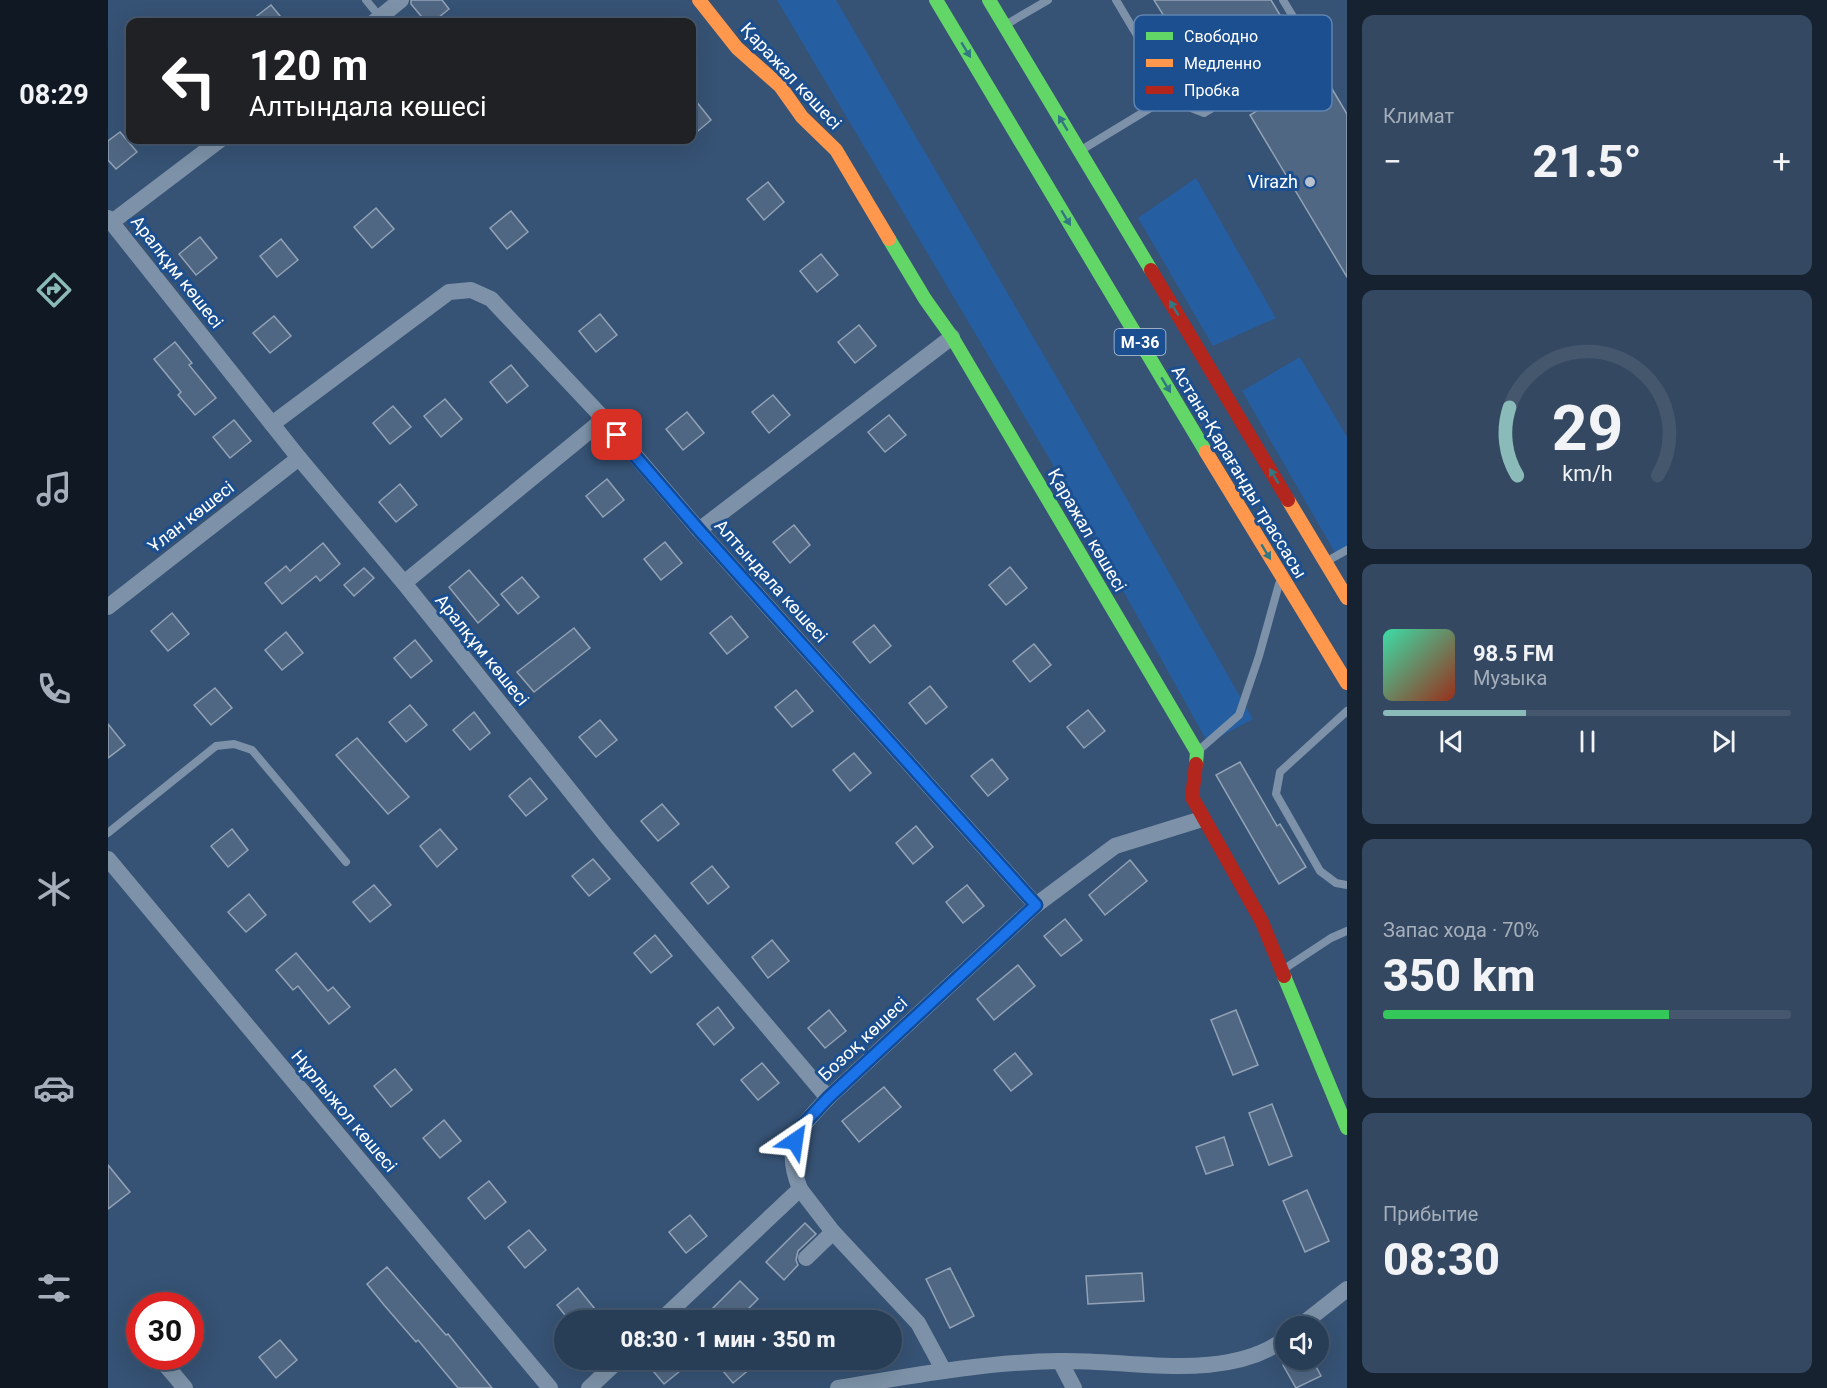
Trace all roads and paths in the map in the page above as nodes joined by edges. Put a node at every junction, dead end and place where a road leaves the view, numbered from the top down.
1 (366, 0) edge
2 (401, 0) edge
3 (699, 0) edge
4 (936, 0) edge
5 (989, 0) edge
6 (1048, 0) edge
7 (1116, 0) edge
8 (1283, 0) edge
9 (1292, 15) edge
10 (376, 18) edge
11 (379, 18) edge
12 (1005, 26) junction
13 (1134, 30) edge
14 (1144, 111) edge
15 (214, 144) edge
16 (1080, 151) junction
17 (110, 220) edge
18 (952, 337) junction
19 (604, 419) junction
20 (273, 424) junction
21 (299, 458) junction
22 (699, 530) junction
23 (1347, 550) edge
24 (1326, 563) junction
25 (1281, 577) junction
26 (404, 583) junction
27 (1347, 598) edge
28 (108, 607) edge
29 (1347, 683) edge
30 (1347, 711) edge
31 (1197, 752) junction
32 (1202, 819) junction
33 (108, 833) edge
34 (108, 859) edge
35 (346, 861) dead end
36 (1347, 885) edge
37 (1036, 905) junction
38 (1347, 931) edge
39 (1281, 971) junction
40 (828, 1098) junction
41 (1347, 1128) edge
42 (800, 1189) junction
43 (833, 1232) junction
44 (806, 1258) dead end
45 (1347, 1288) edge
46 (672, 1310) edge
47 (1312, 1316) edge
48 (1275, 1347) edge
49 (1060, 1360) junction
50 (170, 1370) edge
51 (608, 1370) edge
52 (944, 1371) junction
53 (185, 1388) edge
54 (550, 1388) edge
55 (589, 1388) edge
56 (838, 1388) edge
57 (1074, 1388) edge

1 - 10 lane
2 - 11 street
3 - 18 main road, Қаражал көшесі
4 -> 25 main road, Астана-Қарағанды трассасы / M-36
5 - 12 main road, Астана-Қарағанды трассасы / M-36
6 - 12 lane
7 - 13 lane
8 - 9 lane
16 -> 12 main road, Астана-Қарағанды трассасы / M-36
14 - 16 lane
15 - 17 street
24 -> 16 main road, Астана-Қарағанды трассасы / M-36
17 - 20 street, Аралқұм көшесі
18 - 22 street
18 - 31 main road, Қаражал көшесі
19 - 20 street, Алтындала көшесі
19 - 22 street, Алтындала көшесі
19 - 26 street
20 - 21 street, Аралқұм көшесі
21 - 26 street, Аралқұм көшесі
21 - 28 street, Ұлан көшесі
22 - 37 street, Алтындала көшесі
23 - 24 lane
24 - 27 main road, Астана-Қарағанды трассасы / M-36
25 - 29 main road, Астана-Қарағанды трассасы / M-36
25 - 31 lane
26 - 40 street, Аралқұм көшесі
30 - 36 lane
31 - 32 main road
32 - 37 street, Бозоқ көшесі
32 - 39 main road
33 - 35 lane
34 - 54 street, Нұрлыжол көшесі
37 - 40 street, Бозоқ көшесі
38 - 39 lane
39 - 41 main road
40 - 42 street, Бозоқ көшесі
42 - 43 street
42 - 46 street
43 - 44 street
43 - 52 street
45 - 47 street
48 - 49 street
49 - 52 street
49 - 57 street
50 - 53 street
51 - 55 street
52 - 56 street

